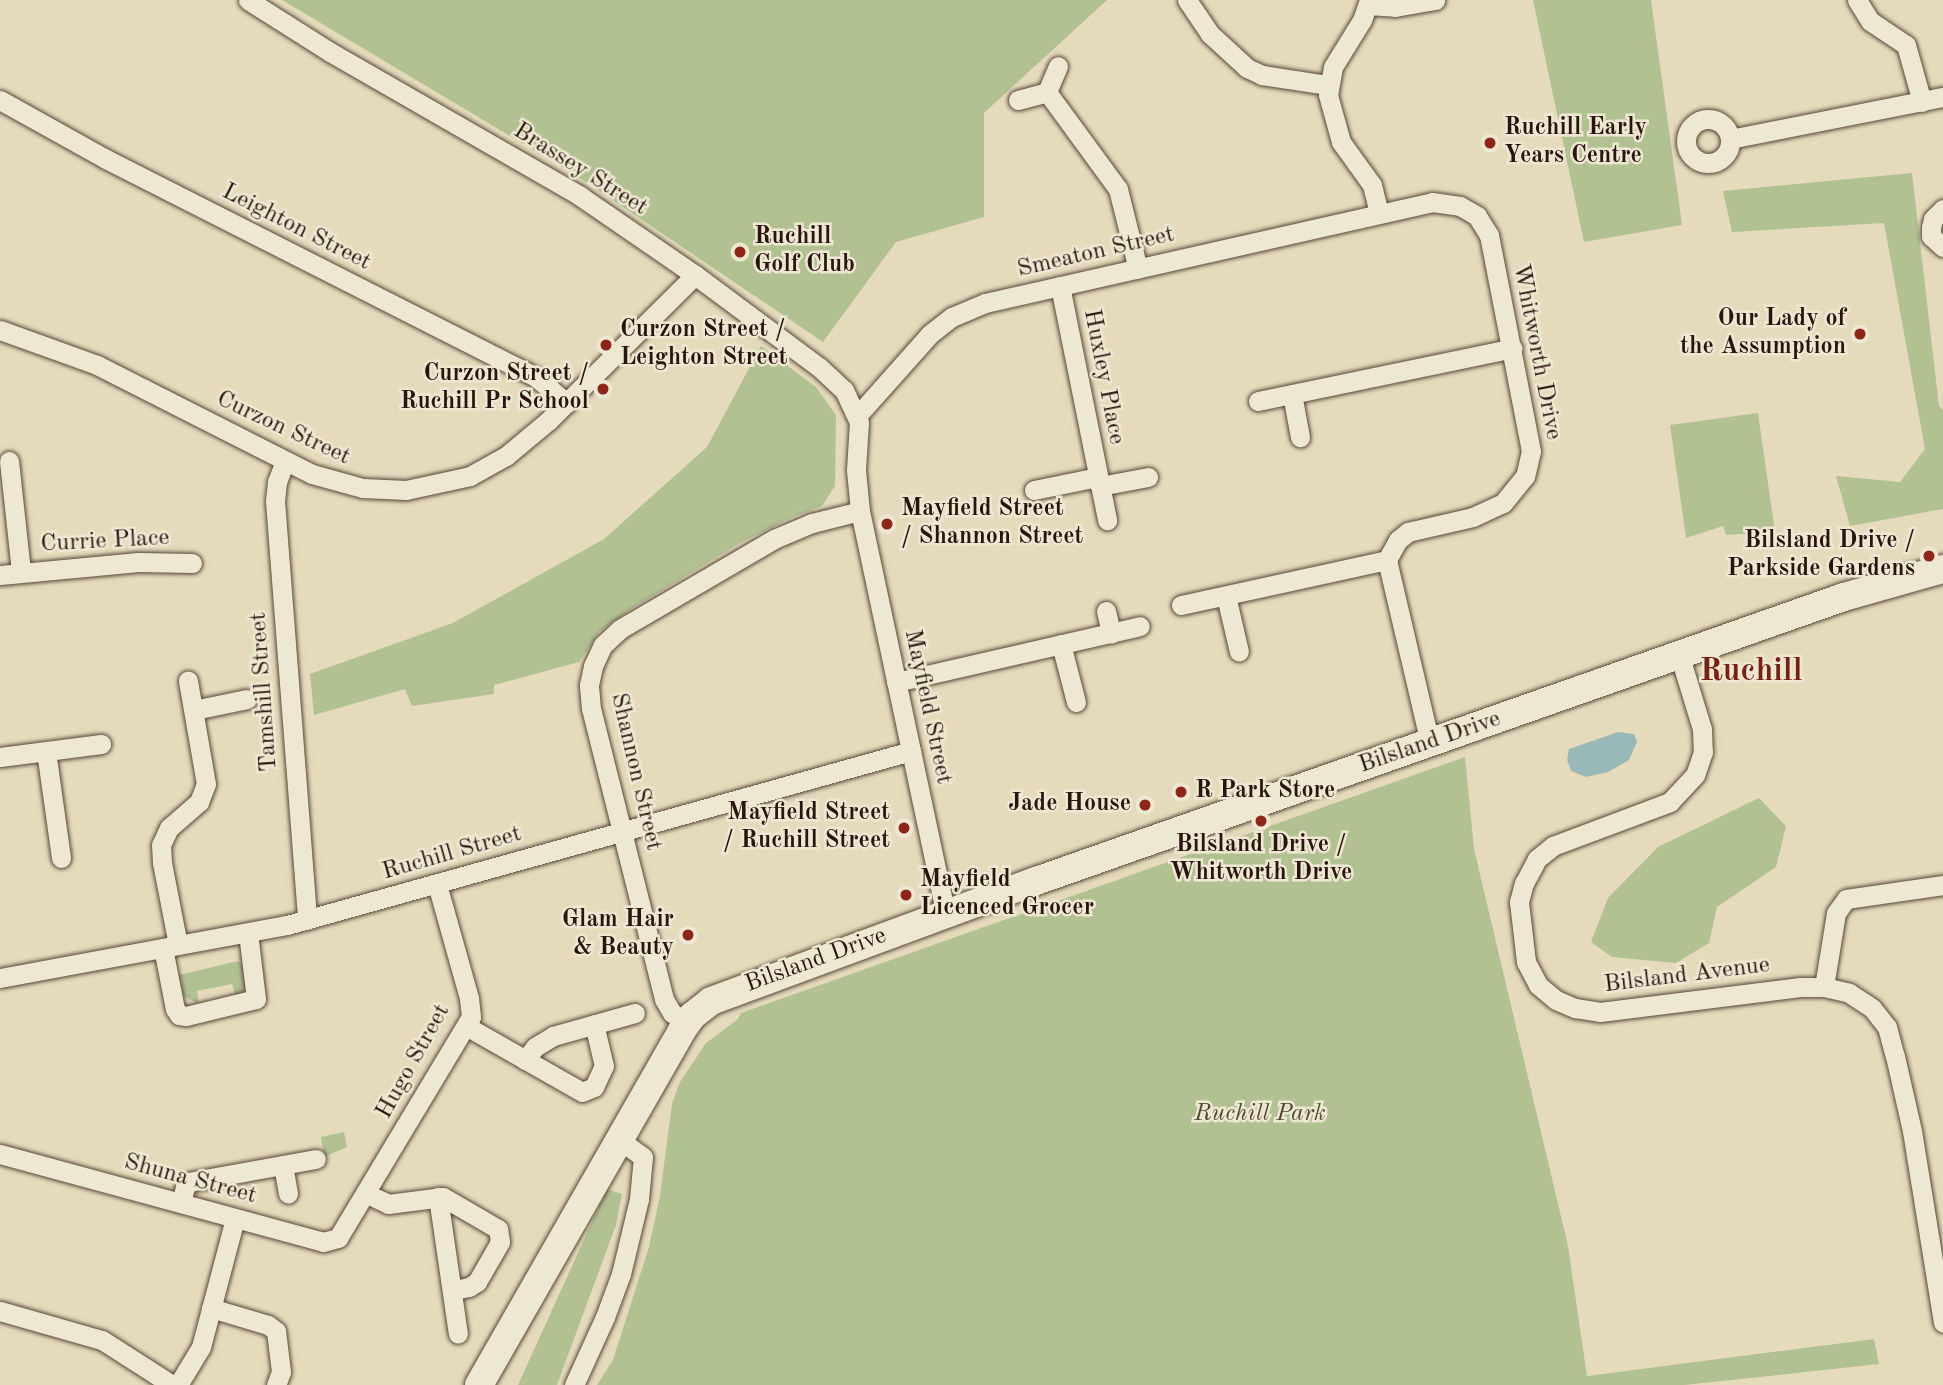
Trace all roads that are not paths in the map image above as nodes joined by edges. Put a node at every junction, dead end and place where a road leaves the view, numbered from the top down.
1 (248, 0) edge
2 (1187, 0) edge
3 (1435, 0) edge
4 (1857, 0) edge
5 (1369, 2) edge
6 (1058, 66) dead end
7 (1328, 85) junction
8 (1047, 92) junction
9 (1943, 97) edge
10 (0, 100) edge
11 (1018, 100) dead end
12 (1922, 102) junction
13 (1730, 139) dead end
14 (1943, 209) edge
15 (1379, 213) junction
16 (1477, 216) joint
17 (1943, 247) edge
18 (1138, 269) junction
19 (695, 275) junction
20 (1059, 286) junction
21 (0, 330) edge
22 (1513, 348) junction
23 (1292, 394) junction
24 (1258, 401) dead end
25 (567, 403) junction
26 (857, 416) junction
27 (1300, 438) dead end
28 (9, 461) dead end
29 (285, 461) junction
30 (1148, 477) dead end
31 (1099, 482) junction
32 (1034, 490) dead end
33 (860, 511) junction
34 (1107, 520) dead end
35 (1387, 559) junction
36 (192, 563) dead end
37 (1943, 569) edge
38 (21, 572) junction
39 (0, 575) edge
40 (1226, 596) junction
41 (1181, 606) dead end
42 (1106, 611) dead end
43 (1140, 626) dead end
44 (1111, 633) junction
45 (1062, 643) junction
46 (1239, 652) dead end
47 (1680, 657) junction
48 (188, 681) dead end
49 (896, 682) junction
50 (247, 699) dead end
51 (1076, 702) dead end
52 (194, 710) junction
53 (1430, 743) junction
54 (101, 744) dead end
55 (46, 751) junction
56 (911, 751) junction
57 (0, 757) edge
58 (623, 831) junction
59 (61, 858) dead end
60 (437, 884) junction
61 (1943, 886) edge
62 (947, 914) junction
63 (307, 920) junction
64 (248, 933) junction
65 (170, 947) junction
66 (0, 978) edge
67 (1824, 987) junction
68 (635, 1013) dead end
69 (687, 1023) junction
70 (594, 1024) junction
71 (466, 1026) junction
72 (525, 1060) junction
73 (620, 1140) junction
74 (0, 1154) edge
75 (316, 1159) dead end
76 (283, 1165) junction
77 (288, 1194) dead end
78 (367, 1194) junction
79 (438, 1197) junction
80 (181, 1203) junction
81 (355, 1215) joint
82 (235, 1218) junction
83 (453, 1290) junction
84 (212, 1308) junction
85 (0, 1311) edge
86 (1943, 1323) edge
87 (458, 1334) dead end
88 (172, 1385) edge
89 (178, 1385) edge
90 (276, 1385) edge
91 (480, 1385) edge
92 (574, 1385) edge

1 - 19 street, Brassey Street
2 - 7 street
3 - 5 street
4 - 12 street
5 - 7 street
6 - 8 street
7 - 15 street
8 - 11 street
8 - 18 street
9 - 12 street
10 - 25 street, Leighton Street
12 - 13 street
14 - 17 street
15 - 16 street, Smeaton Street
15 - 18 street, Smeaton Street
16 - 22 street, Whitworth Drive
18 - 20 street, Smeaton Street
19 - 25 street, Curzon Street
19 - 26 street, Brassey Street
20 - 26 street, Smeaton Street
20 - 31 street, Huxley Place
21 - 29 street, Curzon Street
22 - 23 street
22 - 35 street, Whitworth Drive
23 - 24 street
23 - 27 street
25 - 29 street, Curzon Street
26 - 33 street
28 - 38 street, Currie Place
29 - 63 street, Tamshill Street
30 - 31 street, Huxley Place
31 - 32 street, Huxley Place
31 - 34 street, Huxley Place
33 - 49 street, Mayfield Street
33 - 58 street, Shannon Street
35 - 40 street
35 - 53 street
36 - 38 street, Currie Place
37 - 47 main road, Bilsland Drive
38 - 39 street, Currie Place
40 - 41 street
40 - 46 street
42 - 44 street
43 - 44 street
44 - 45 street
45 - 49 street
45 - 51 street
47 - 53 main road, Bilsland Drive
47 - 67 street, Bilsland Avenue
48 - 52 street
49 - 56 street, Mayfield Street
50 - 52 street
52 - 65 street
53 - 62 main road, Bilsland Drive
54 - 55 street
55 - 57 street
55 - 59 street
56 - 58 street, Ruchill Street
56 - 62 street, Mayfield Street
58 - 60 street, Ruchill Street
58 - 69 street, Shannon Street
60 - 63 street, Ruchill Street
60 - 71 street, Hugo Street
61 - 67 street
62 - 69 main road, Bilsland Drive
63 - 64 street, Ruchill Street
64 - 65 street, Ruchill Street
64 - 65 street
65 - 66 street, Ruchill Street
67 - 86 street, Bilsland Avenue
68 - 70 street
69 - 73 main road, Bilsland Drive
70 - 72 street
70 - 72 street
71 - 72 street
71 - 78 street, Hugo Street
73 - 91 main road, Bilsland Drive
73 - 92 street
74 - 80 street, Shuna Street
75 - 76 street
76 - 77 street
76 - 80 street
78 - 79 street
78 - 81 street, Hugo Street
79 - 83 street
79 - 83 street
80 - 82 street, Shuna Street
81 - 82 street, Shuna Street
82 - 84 street
83 - 87 street
84 - 89 street
84 - 90 street
85 - 88 street

